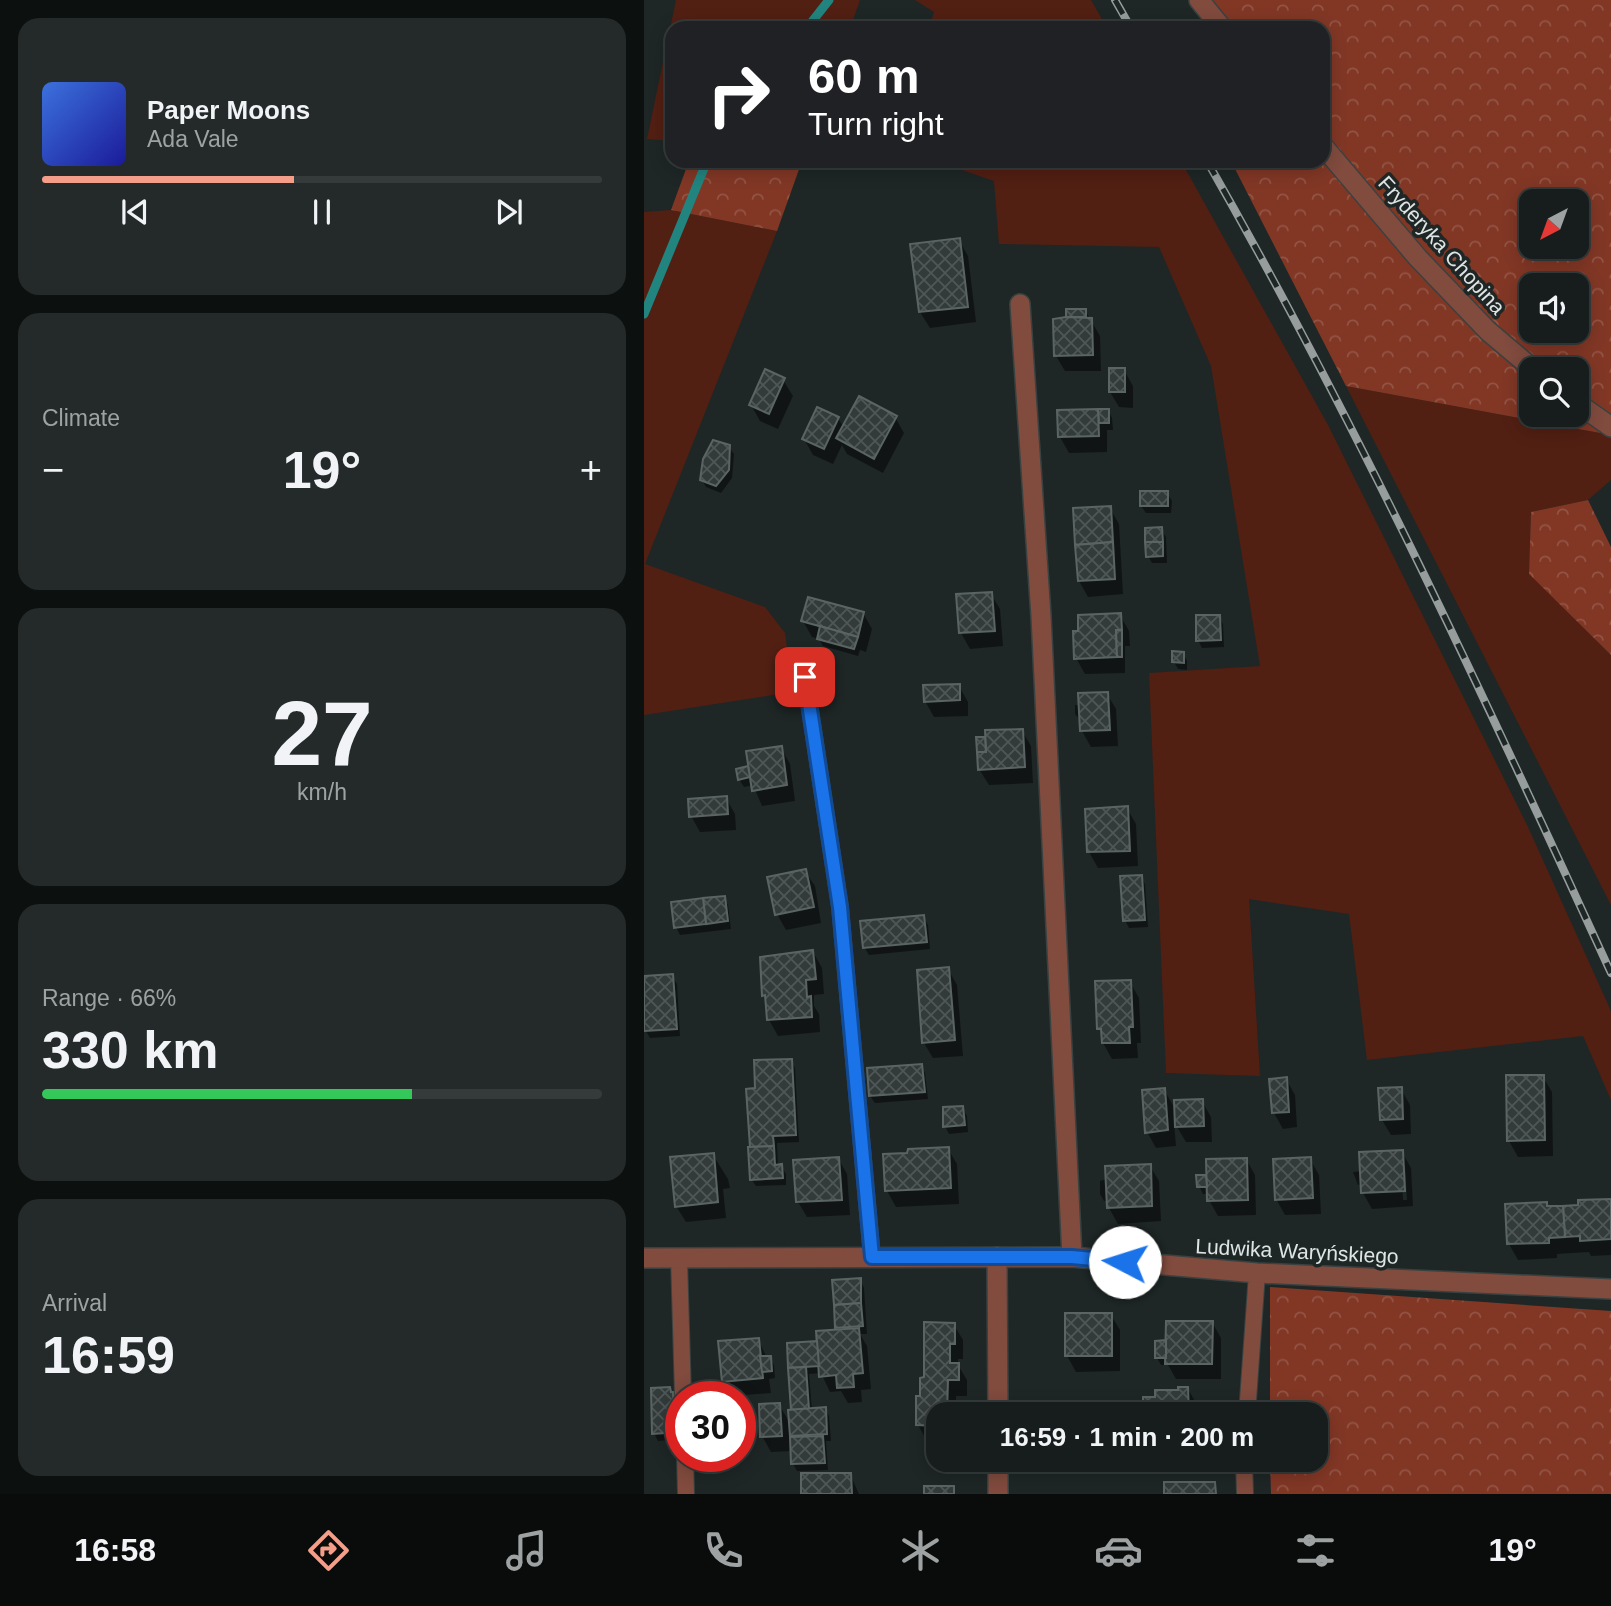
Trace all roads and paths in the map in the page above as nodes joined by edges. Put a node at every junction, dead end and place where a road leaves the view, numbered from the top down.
1 (1199, 0) edge
2 (1216, 21) edge
3 (1330, 154) edge
4 (1020, 304) dead end
5 (1519, 357) edge
6 (1589, 411) edge
7 (1611, 427) edge
8 (805, 677) dead end
9 (872, 1257) junction
10 (997, 1257) junction
11 (1072, 1257) junction
12 (644, 1258) edge
13 (679, 1258) junction
14 (1257, 1273) junction
15 (1611, 1289) edge
16 (683, 1381) edge
17 (998, 1402) edge
18 (1248, 1402) edge
19 (685, 1472) edge
20 (998, 1472) edge
21 (1244, 1472) edge
22 (686, 1494) edge
23 (998, 1494) edge
24 (1245, 1494) edge

1 - 2 street
3 - 5 street, Fryderyka Chopina
4 - 11 street
6 - 7 street
8 - 9 lane
9 - 10 street, Ludwika Waryńskiego
9 - 13 street, Ludwika Waryńskiego
10 - 11 street, Ludwika Waryńskiego
10 - 17 street
11 - 14 street, Ludwika Waryńskiego
12 - 13 street, Ludwika Waryńskiego
13 - 16 lane
14 - 15 street, Ludwika Waryńskiego
14 - 18 lane
19 - 22 lane
20 - 23 street
21 - 24 lane

